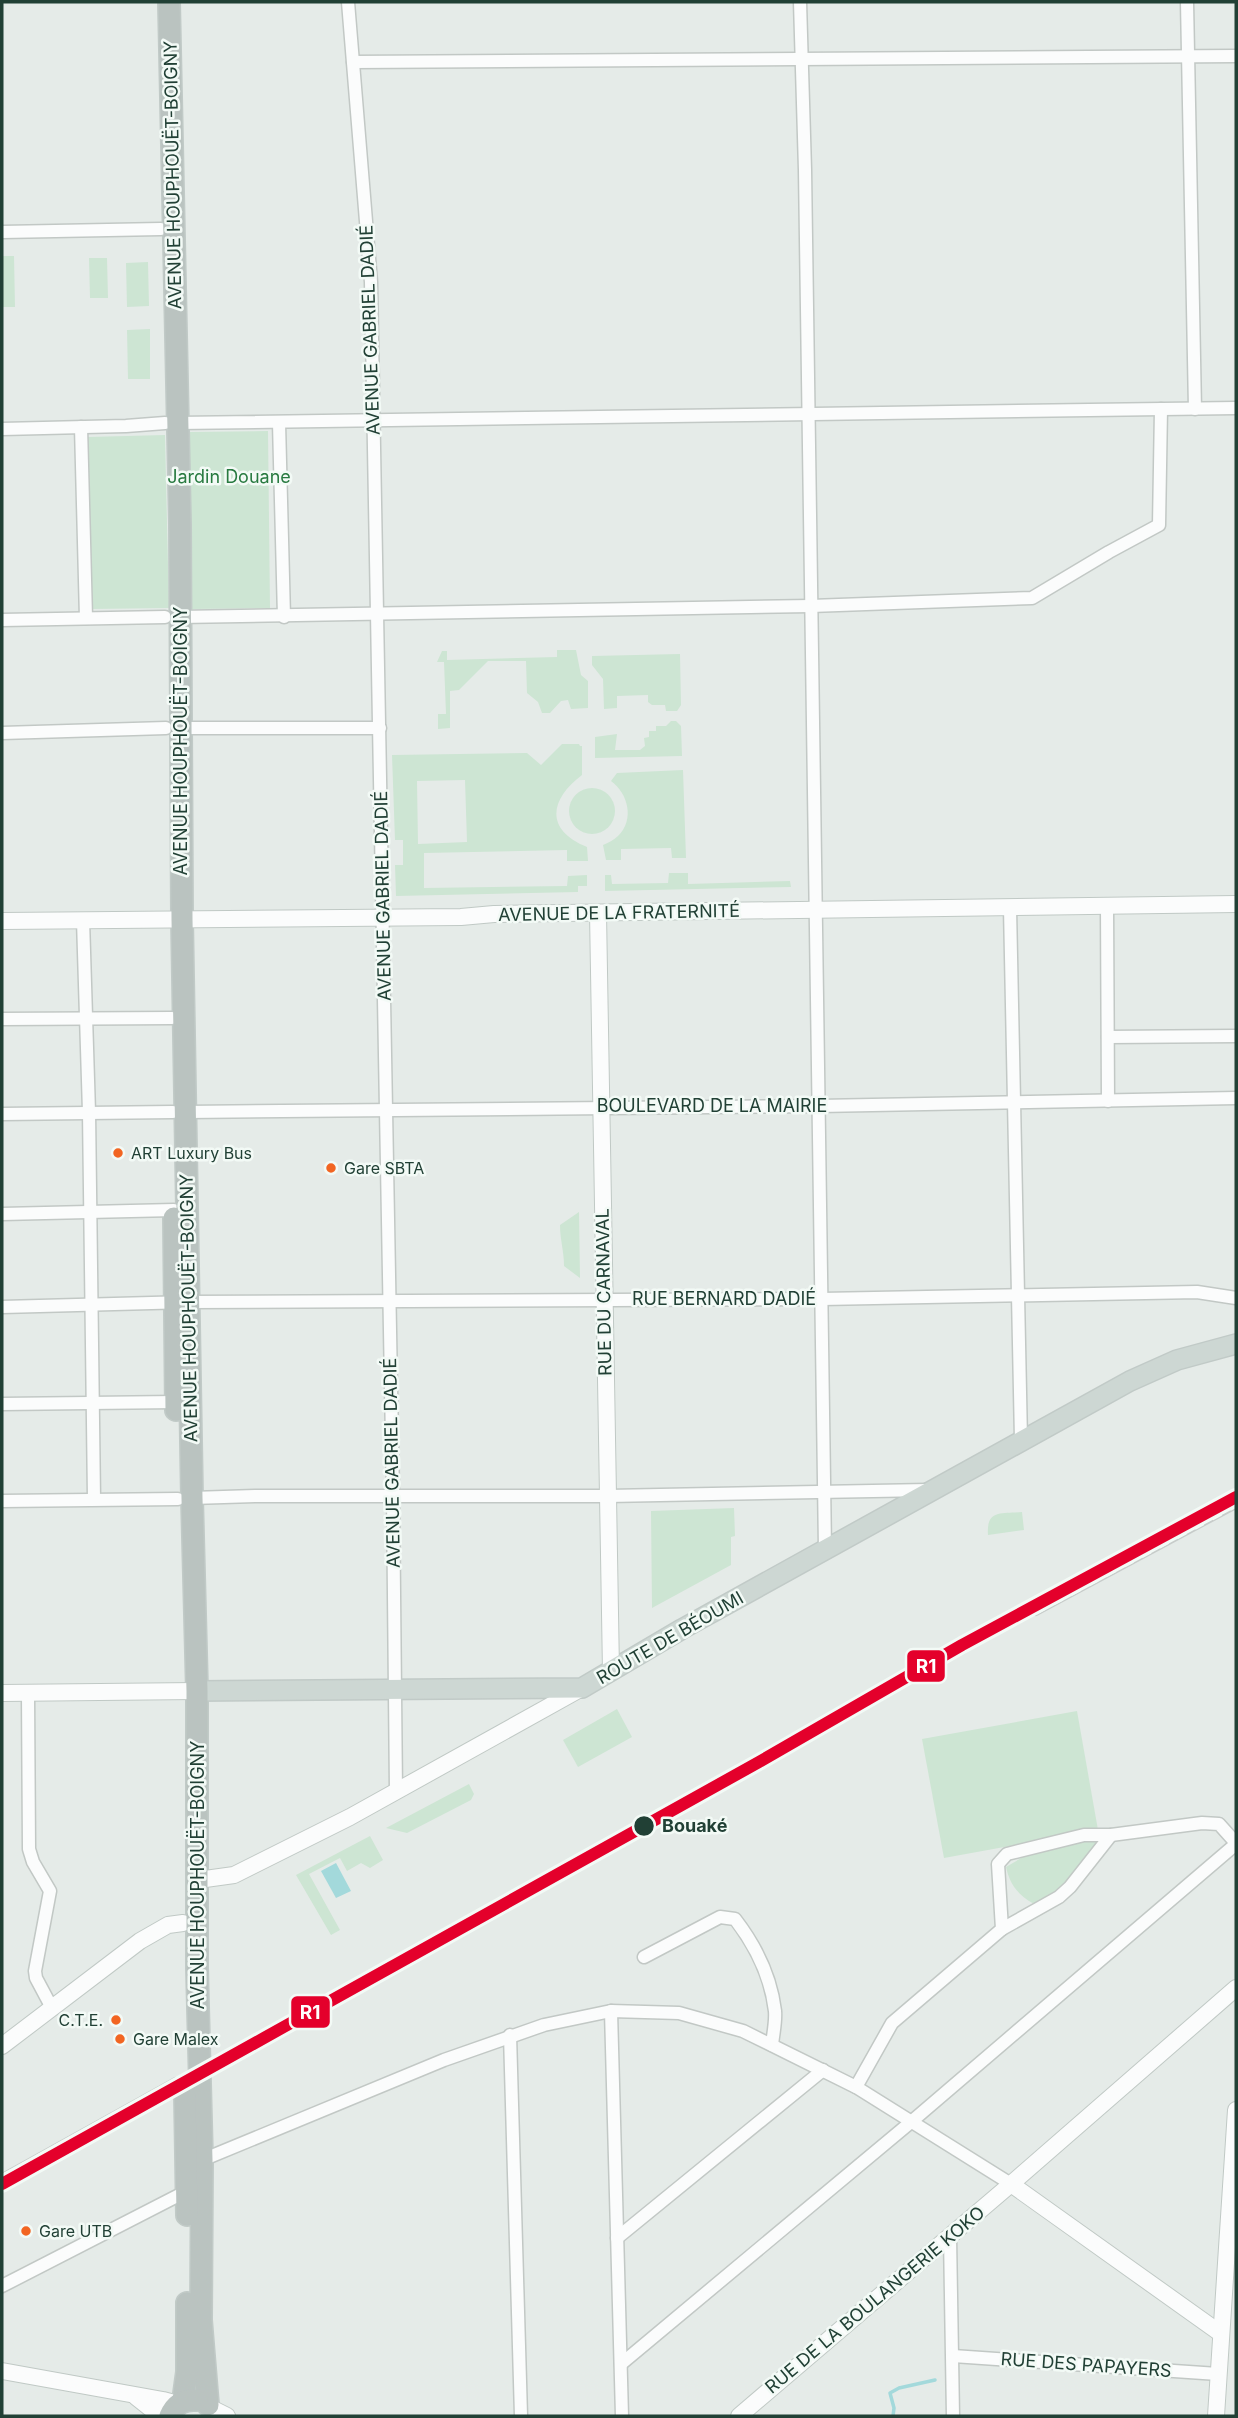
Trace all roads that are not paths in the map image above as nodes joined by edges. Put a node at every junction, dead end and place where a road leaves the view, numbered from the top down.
1 (157, 2) edge
2 (169, 2) edge
3 (348, 2) edge
4 (800, 2) edge
5 (1187, 2) edge
6 (1188, 55) junction
7 (1236, 56) edge
8 (801, 58) junction
9 (353, 62) junction
10 (161, 229) junction
11 (2, 232) edge
12 (1236, 408) edge
13 (1161, 409) junction
14 (1195, 409) junction
15 (808, 415) junction
16 (374, 422) junction
17 (171, 423) junction
18 (279, 423) junction
19 (81, 427) junction
20 (2, 429) edge
21 (811, 606) junction
22 (378, 615) junction
23 (172, 617) junction
24 (284, 617) junction
25 (86, 618) junction
26 (2, 620) edge
27 (173, 728) junction
28 (380, 728) junction
29 (2, 733) edge
30 (1236, 904) edge
31 (1107, 906) junction
32 (1010, 908) junction
33 (816, 911) junction
34 (597, 913) junction
35 (383, 916) junction
36 (176, 919) junction
37 (83, 920) junction
38 (2, 921) edge
39 (86, 1018) junction
40 (172, 1018) junction
41 (2, 1019) edge
42 (1236, 1035) edge
43 (1108, 1037) junction
44 (1236, 1098) edge
45 (1108, 1101) junction
46 (1014, 1102) junction
47 (819, 1106) junction
48 (600, 1107) junction
49 (386, 1109) junction
50 (89, 1112) junction
51 (180, 1112) junction
52 (2, 1114) edge
53 (174, 1210) junction
54 (91, 1212) junction
55 (2, 1214) edge
56 (1018, 1295) junction
57 (1236, 1298) edge
58 (822, 1299) junction
59 (605, 1300) junction
60 (181, 1302) junction
61 (389, 1302) junction
62 (92, 1305) junction
63 (2, 1307) edge
64 (1236, 1344) edge
65 (176, 1402) junction
66 (2, 1404) edge
67 (92, 1404) junction
68 (1021, 1440) junction
69 (932, 1490) junction
70 (825, 1493) junction
71 (393, 1496) junction
72 (608, 1496) junction
73 (185, 1498) junction
74 (94, 1499) junction
75 (2, 1501) edge
76 (825, 1550) junction
77 (611, 1671) junction
78 (582, 1688) junction
79 (394, 1690) junction
80 (190, 1691) junction
81 (2, 1693) edge
82 (28, 1693) junction
83 (396, 1792) junction
84 (1111, 1835) junction
85 (1236, 1843) edge
86 (198, 1880) junction
87 (183, 1923) junction
88 (1002, 1929) junction
89 (643, 1957) dead end
90 (1236, 1988) edge
91 (52, 2008) junction
92 (611, 2011) junction
93 (510, 2035) junction
94 (2, 2044) edge
95 (772, 2045) junction
96 (823, 2070) junction
97 (856, 2087) junction
98 (1236, 2110) edge
99 (911, 2122) junction
100 (202, 2160) junction
101 (1011, 2184) junction
102 (1233, 2186) edge
103 (187, 2191) junction
104 (950, 2236) junction
105 (617, 2238) junction
106 (2, 2287) edge
107 (1220, 2333) junction
108 (953, 2356) junction
109 (621, 2364) junction
110 (2, 2371) edge
111 (1218, 2374) junction
112 (173, 2409) edge
113 (216, 2412) edge
114 (521, 2416) edge
115 (622, 2416) edge
116 (738, 2416) edge
117 (953, 2416) edge
118 (1216, 2416) edge

1 - 10 highway, AVENUE HOUPHOUËT-BOIGNY
2 - 17 highway, AVENUE HOUPHOUËT-BOIGNY
3 - 9 street, AVENUE GABRIEL DADIÉ
4 - 8 street
5 - 6 street
6 - 7 street
6 - 8 street
6 - 14 street
8 - 9 street
8 - 15 street
9 - 16 street, AVENUE GABRIEL DADIÉ
10 - 11 street
10 - 17 highway, AVENUE HOUPHOUËT-BOIGNY
12 - 14 street
13 - 14 street
13 - 15 street
13 - 21 street
15 - 16 street
15 - 21 street
16 - 18 street
16 - 22 street, AVENUE GABRIEL DADIÉ
17 - 18 street
17 - 19 street
17 - 23 highway, AVENUE HOUPHOUËT-BOIGNY
18 - 24 street
19 - 20 street
19 - 25 street
21 - 22 street
21 - 33 street
22 - 24 street
22 - 28 street, AVENUE GABRIEL DADIÉ
23 - 24 street
23 - 25 street
23 - 27 highway, AVENUE HOUPHOUËT-BOIGNY
25 - 26 street
27 - 28 street
27 - 29 street
27 - 36 highway, AVENUE HOUPHOUËT-BOIGNY
28 - 35 street, AVENUE GABRIEL DADIÉ
30 - 31 street, AVENUE DE LA FRATERNITÉ
31 - 32 street, AVENUE DE LA FRATERNITÉ
31 - 43 street
32 - 33 street, AVENUE DE LA FRATERNITÉ
32 - 46 street
33 - 34 street, AVENUE DE LA FRATERNITÉ
33 - 47 street
34 - 35 street, AVENUE DE LA FRATERNITÉ
34 - 48 street, RUE DU CARNAVAL
35 - 36 street, AVENUE DE LA FRATERNITÉ
35 - 49 street, AVENUE GABRIEL DADIÉ
36 - 37 street, AVENUE DE LA FRATERNITÉ
36 - 40 highway, AVENUE HOUPHOUËT-BOIGNY
36 - 51 highway, AVENUE HOUPHOUËT-BOIGNY
37 - 38 street, AVENUE DE LA FRATERNITÉ
37 - 39 street
39 - 40 street
39 - 41 street
39 - 50 street
40 - 51 highway, AVENUE HOUPHOUËT-BOIGNY
42 - 43 street
43 - 45 street
44 - 45 street, BOULEVARD DE LA MAIRIE
45 - 46 street, BOULEVARD DE LA MAIRIE
46 - 47 street, BOULEVARD DE LA MAIRIE
46 - 56 street
47 - 48 street, BOULEVARD DE LA MAIRIE
47 - 58 street
48 - 49 street, BOULEVARD DE LA MAIRIE
48 - 59 street, RUE DU CARNAVAL
49 - 51 street, BOULEVARD DE LA MAIRIE
49 - 61 street, AVENUE GABRIEL DADIÉ
50 - 51 street, BOULEVARD DE LA MAIRIE
50 - 52 street, BOULEVARD DE LA MAIRIE
50 - 54 street
51 - 53 highway, AVENUE HOUPHOUËT-BOIGNY
51 - 60 highway, AVENUE HOUPHOUËT-BOIGNY
53 - 54 street
53 - 60 highway, AVENUE HOUPHOUËT-BOIGNY
54 - 55 street
54 - 62 street
56 - 57 street, RUE BERNARD DADIÉ
56 - 58 street, RUE BERNARD DADIÉ
56 - 68 street
58 - 59 street, RUE BERNARD DADIÉ
58 - 70 street
59 - 61 street, RUE BERNARD DADIÉ
59 - 72 street, RUE DU CARNAVAL
60 - 61 street, RUE BERNARD DADIÉ
60 - 62 street, RUE BERNARD DADIÉ
60 - 65 highway, AVENUE HOUPHOUËT-BOIGNY
60 - 73 highway, AVENUE HOUPHOUËT-BOIGNY
61 - 71 street, AVENUE GABRIEL DADIÉ
62 - 63 street, RUE BERNARD DADIÉ
62 - 67 street
64 - 68 main road, ROUTE DE BÉOUMI
65 - 67 street
65 - 73 highway, AVENUE HOUPHOUËT-BOIGNY
66 - 67 street
67 - 74 street
68 - 69 main road, ROUTE DE BÉOUMI
69 - 70 street
69 - 76 main road, ROUTE DE BÉOUMI
70 - 72 street
70 - 76 street
71 - 72 street
71 - 73 street
71 - 79 street, AVENUE GABRIEL DADIÉ
72 - 77 street, RUE DU CARNAVAL
73 - 74 street
73 - 80 highway, AVENUE HOUPHOUËT-BOIGNY
74 - 75 street
76 - 77 main road, ROUTE DE BÉOUMI
77 - 78 main road, ROUTE DE BÉOUMI
78 - 79 main road, ROUTE DE BÉOUMI
78 - 83 street
79 - 80 main road, ROUTE DE BÉOUMI
79 - 83 street, AVENUE GABRIEL DADIÉ
80 - 82 street, ROUTE DE BÉOUMI
80 - 86 highway, AVENUE HOUPHOUËT-BOIGNY
80 - 87 highway, AVENUE HOUPHOUËT-BOIGNY
81 - 82 street, ROUTE DE BÉOUMI
82 - 91 street
83 - 86 street
84 - 85 street
84 - 88 street
84 - 88 street
85 - 99 street
86 - 100 highway, AVENUE HOUPHOUËT-BOIGNY
87 - 91 street
87 - 103 highway, AVENUE HOUPHOUËT-BOIGNY
88 - 97 street
89 - 95 street
90 - 101 street
91 - 94 street
92 - 93 street
92 - 95 street
92 - 105 street
93 - 100 street
93 - 114 street
95 - 96 street
96 - 97 street
96 - 105 street
97 - 99 street
98 - 102 street
99 - 101 street
99 - 109 street
100 - 113 highway, AVENUE HOUPHOUËT-BOIGNY
101 - 104 street, RUE DE LA BOULANGERIE KOKO
101 - 107 street
102 - 107 street
103 - 106 street
103 - 112 highway, AVENUE HOUPHOUËT-BOIGNY
104 - 108 street
104 - 116 street, RUE DE LA BOULANGERIE KOKO
105 - 109 street
107 - 111 street
108 - 111 street, RUE DES PAPAYERS
108 - 117 street
109 - 115 street
110 - 112 street
111 - 118 street
112 - 113 highway

